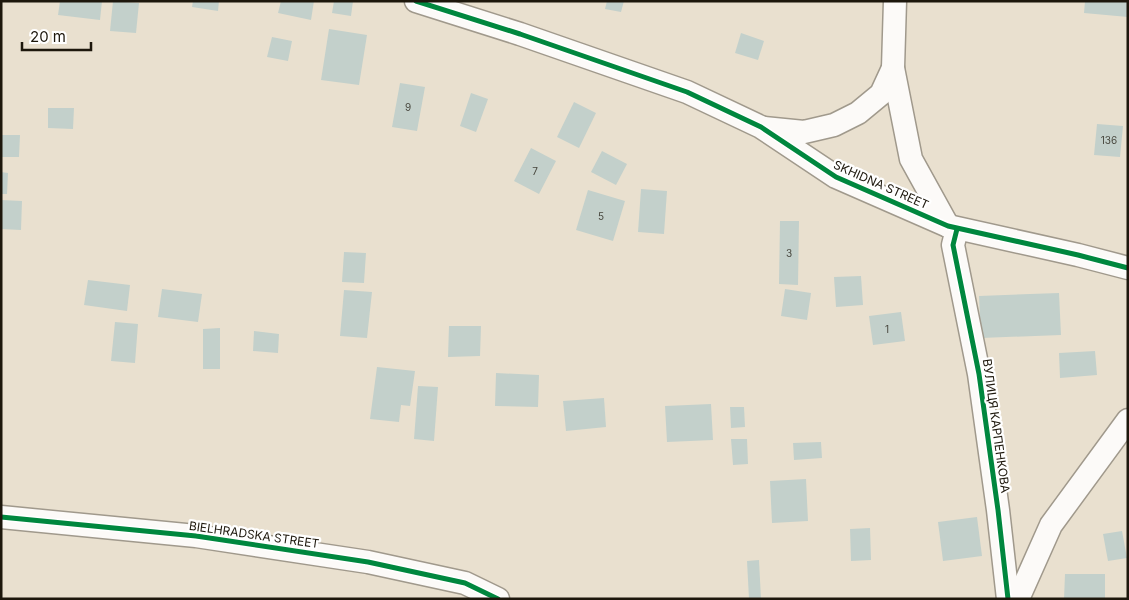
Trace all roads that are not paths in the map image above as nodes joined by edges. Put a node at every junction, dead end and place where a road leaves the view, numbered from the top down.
1 (416, 1) edge
2 (895, 1) edge
3 (893, 68) junction
4 (760, 127) junction
5 (952, 227) junction
6 (1128, 268) edge
7 (1128, 420) edge
8 (1, 517) edge
9 (498, 599) edge
10 (1008, 599) edge
11 (1018, 599) edge

1 - 4 street, SKHIDNA STREET
2 - 3 street
3 - 4 street
3 - 5 street
4 - 5 street, SKHIDNA STREET
5 - 6 street, SKHIDNA STREET
5 - 10 street, ВУЛИЦЯ КАРПЕНКОВА
7 - 11 street
8 - 9 street, BIELHRADSKA STREET

